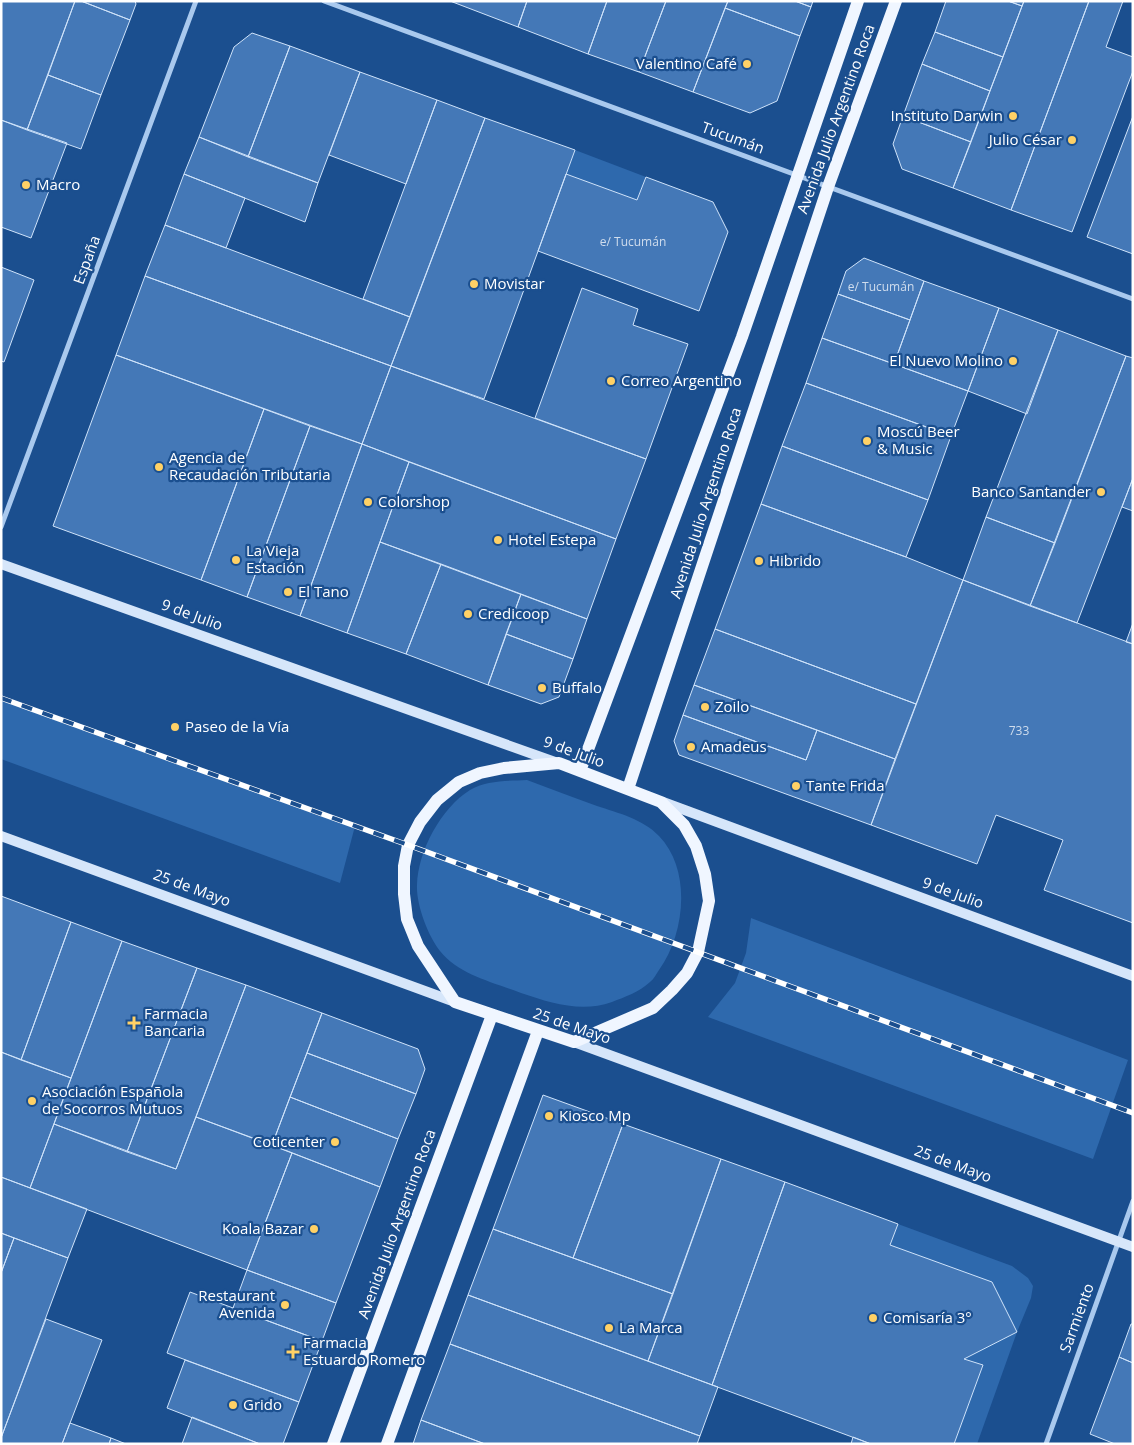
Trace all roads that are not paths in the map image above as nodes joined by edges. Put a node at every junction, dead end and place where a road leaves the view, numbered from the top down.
1 (196, 1) edge
2 (324, 1) edge
3 (858, 1) edge
4 (896, 1) edge
5 (797, 174) junction
6 (828, 187) junction
7 (1133, 299) edge
8 (1, 527) edge
9 (1, 564) edge
10 (559, 763) junction
11 (580, 771) junction
12 (628, 789) junction
13 (661, 802) junction
14 (1, 836) edge
15 (1133, 976) edge
16 (455, 1002) junction
17 (492, 1016) junction
18 (538, 1031) junction
19 (574, 1042) junction
20 (1133, 1202) edge
21 (1118, 1242) junction
22 (1133, 1247) edge
23 (333, 1444) edge
24 (387, 1444) edge
25 (1046, 1444) edge

1 - 8 street, España
2 - 5 street, Tucumán
3 - 5 main road, Avenida Julio Argentino Roca
4 - 6 main road, Avenida Julio Argentino Roca
5 - 6 street, Tucumán
5 - 11 main road, Avenida Julio Argentino Roca
6 - 7 street, Tucumán
6 - 12 main road, Avenida Julio Argentino Roca
9 - 10 main road, 9 de Julio
10 - 11 main road, 9 de Julio
10 - 16 main road
11 - 12 main road, 9 de Julio
12 - 13 main road, 9 de Julio
13 - 15 main road, 9 de Julio
13 - 19 main road
14 - 16 main road, 25 de Mayo
16 - 17 main road, 25 de Mayo
17 - 18 main road, 25 de Mayo
17 - 23 main road, Avenida Julio Argentino Roca
18 - 19 main road, 25 de Mayo
18 - 24 main road
19 - 21 main road, 25 de Mayo
20 - 21 street, Sarmiento
21 - 22 main road, 25 de Mayo
21 - 25 street, Sarmiento

